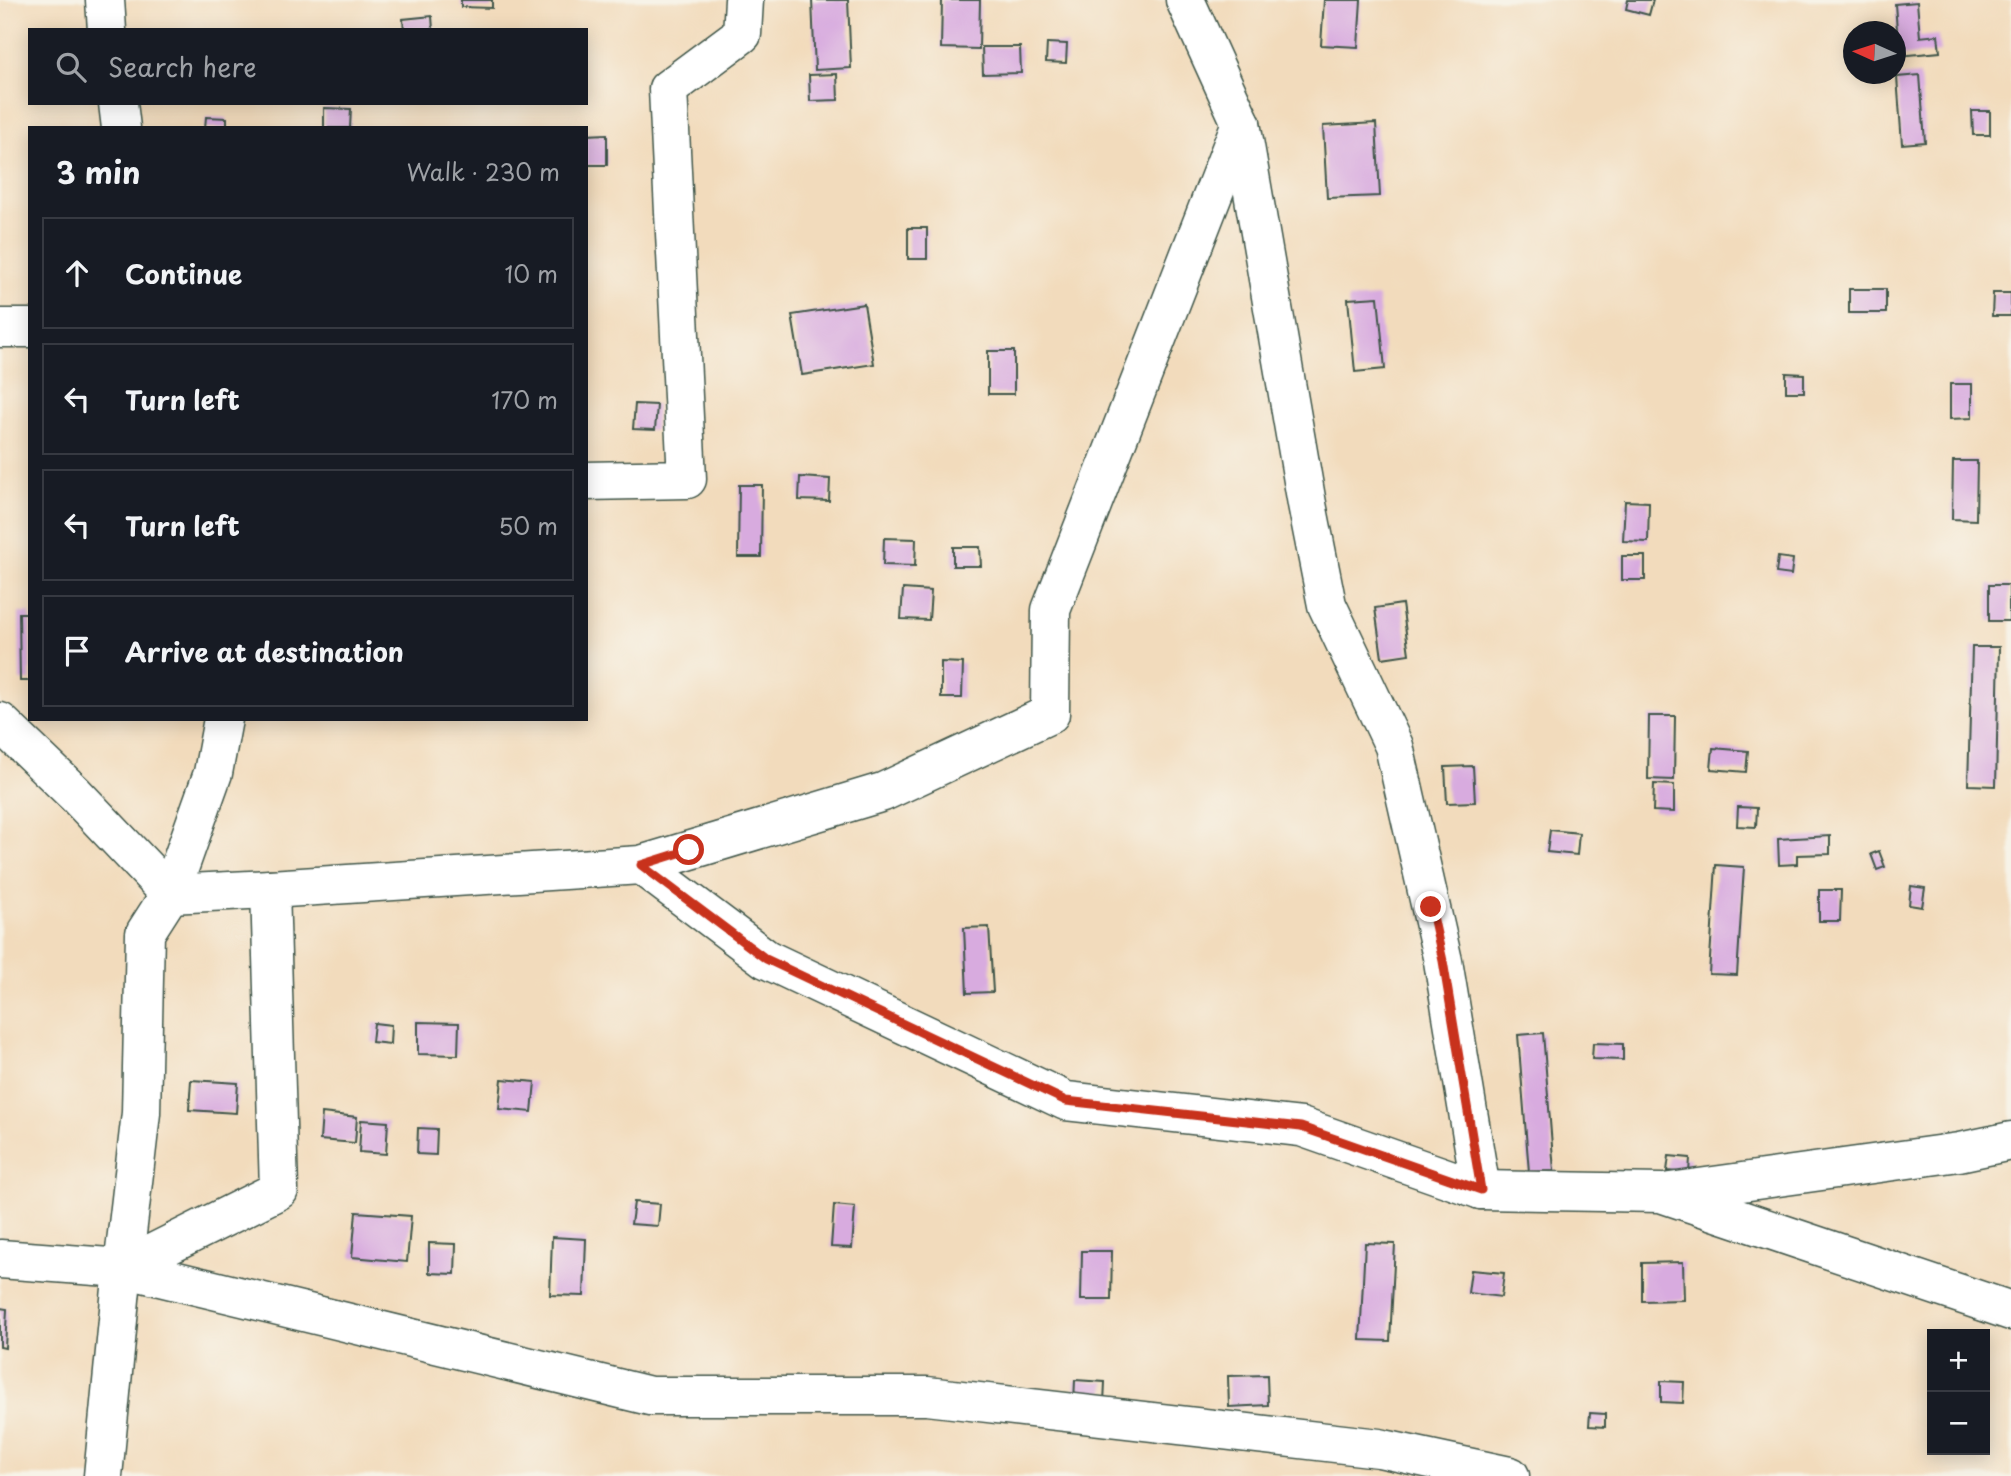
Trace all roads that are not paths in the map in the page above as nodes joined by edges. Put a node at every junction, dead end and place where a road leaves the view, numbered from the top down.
1 (106, 0) edge
2 (744, 0) edge
3 (1185, 0) edge
4 (107, 28) edge
5 (118, 105) edge
6 (1241, 123) junction
7 (121, 126) edge
8 (0, 328) edge
9 (28, 328) edge
10 (588, 481) edge
11 (223, 721) edge
12 (0, 722) edge
13 (641, 865) junction
14 (270, 890) junction
15 (170, 894) junction
16 (2011, 1141) edge
17 (1481, 1190) junction
18 (1661, 1193) junction
19 (0, 1259) edge
20 (123, 1268) junction
21 (2011, 1311) edge
22 (103, 1476) edge
23 (1510, 1476) edge

1 - 4 street
2 - 10 street
3 - 6 street
5 - 7 street
6 - 13 street
6 - 17 street
8 - 9 street
11 - 15 street
12 - 15 street
13 - 14 street
13 - 17 street
14 - 15 street
14 - 20 street
15 - 20 street
16 - 18 street
17 - 18 street
18 - 21 street
19 - 20 street
20 - 22 street
20 - 23 street

